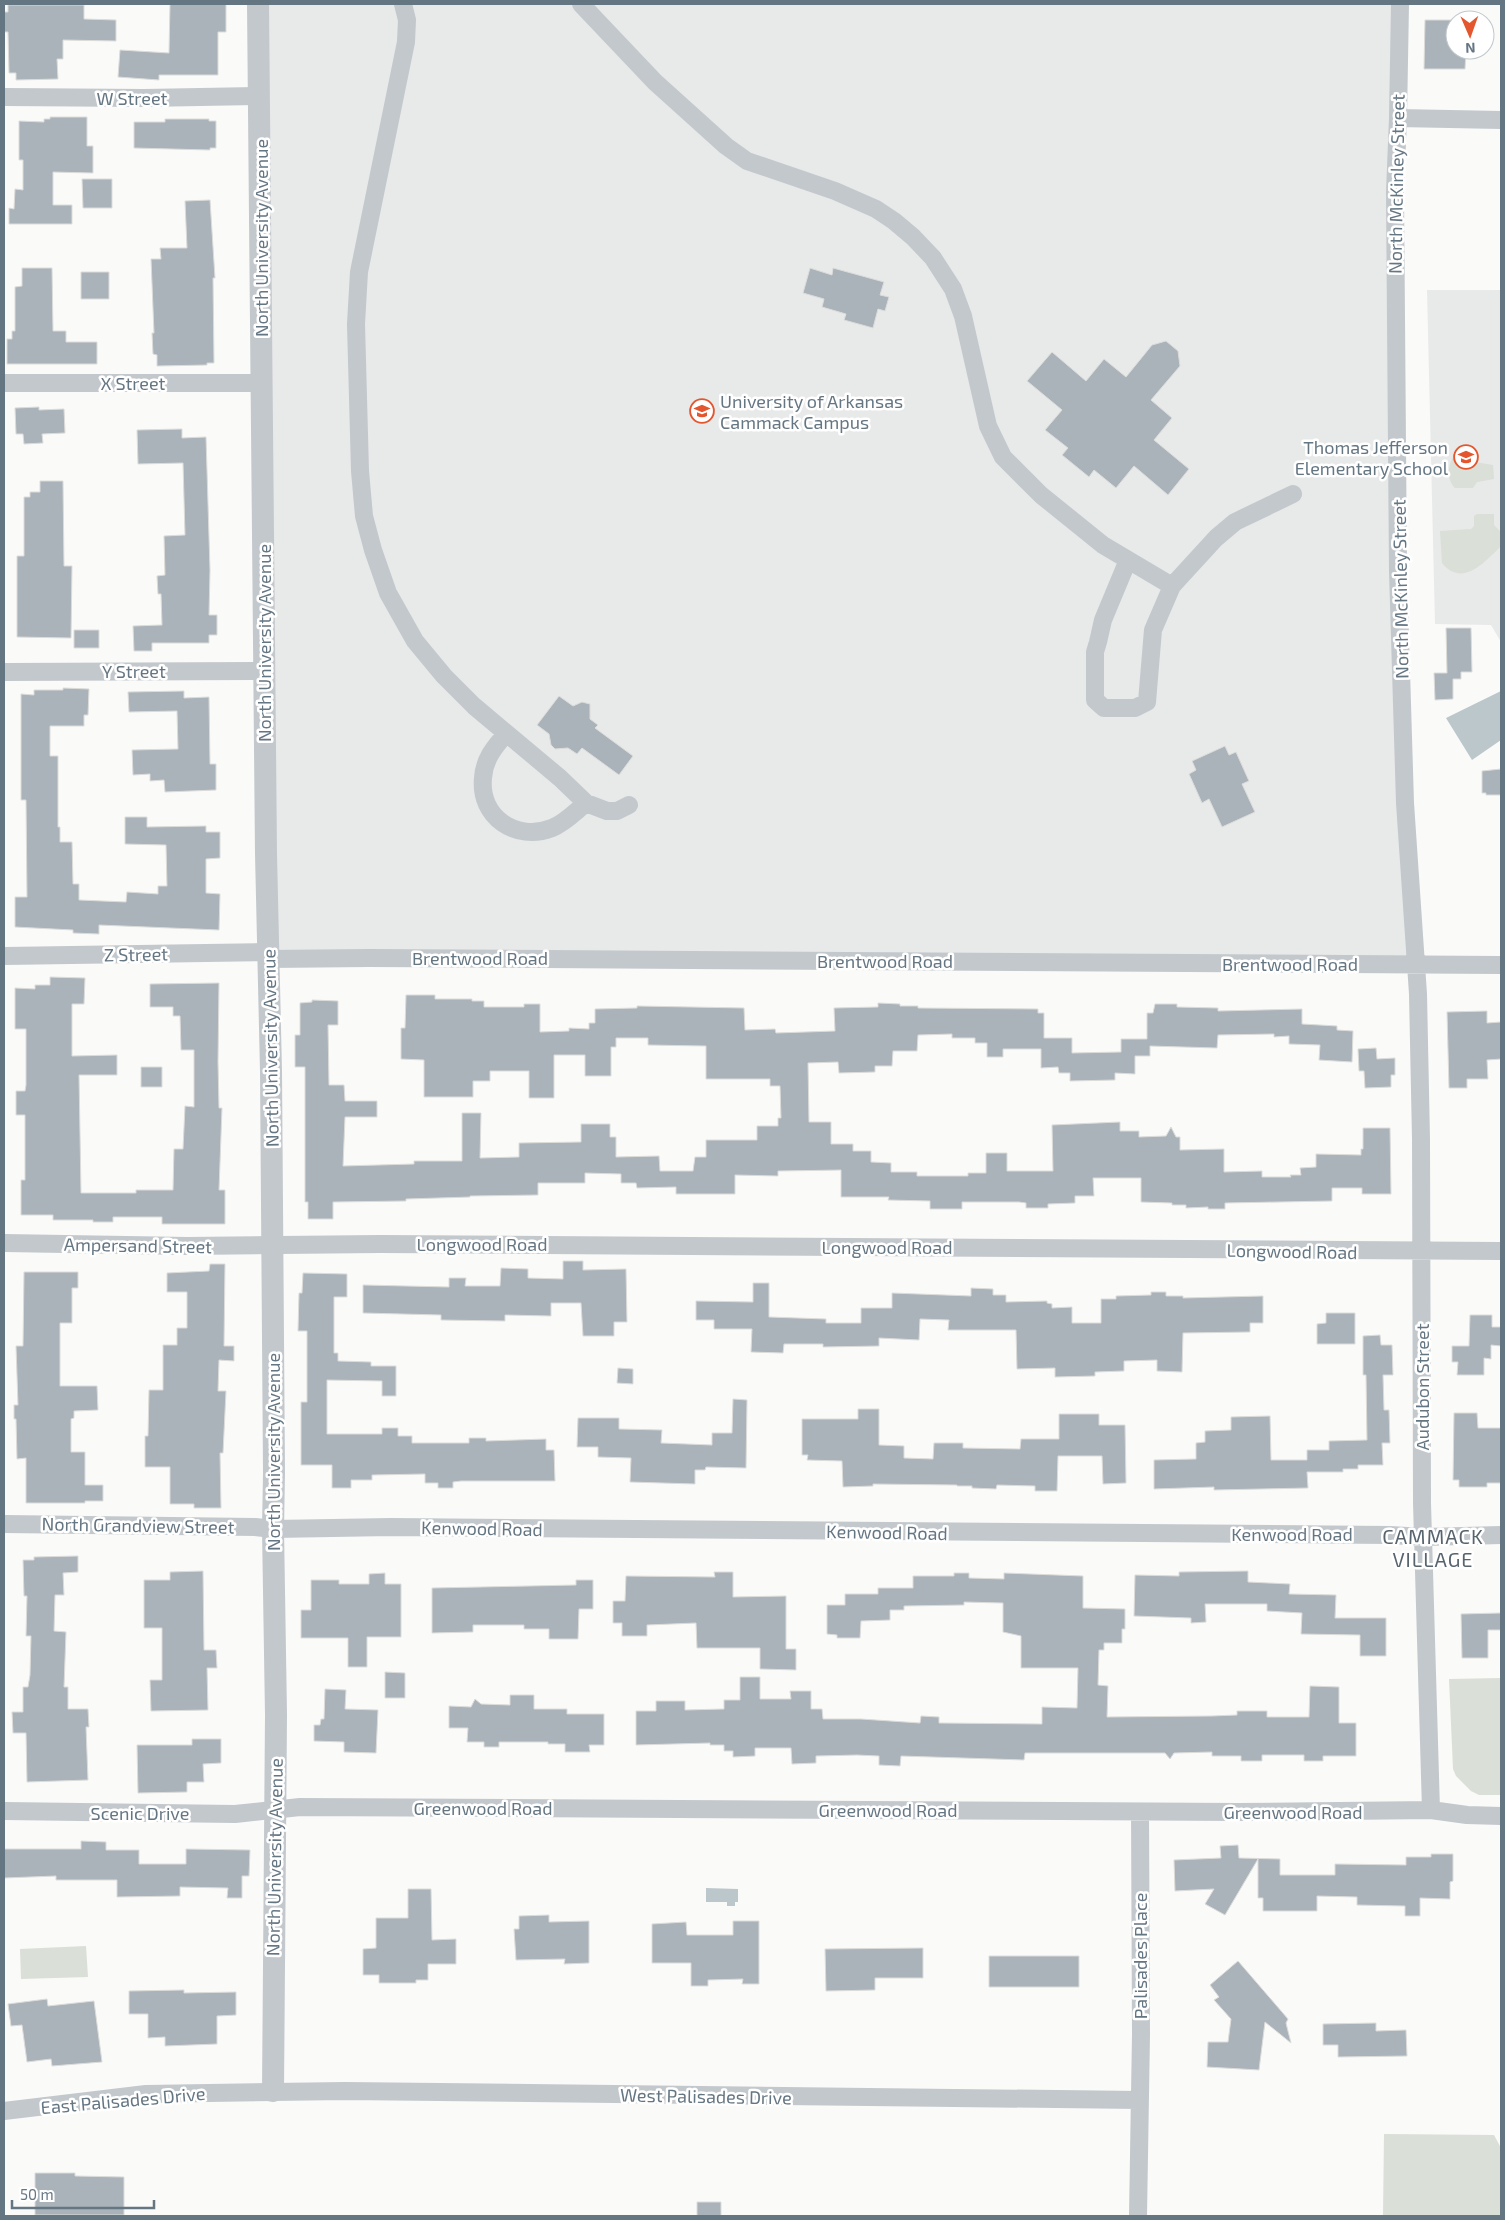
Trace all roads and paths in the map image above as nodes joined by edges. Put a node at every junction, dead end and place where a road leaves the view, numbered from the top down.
1 (258, 4) edge
2 (403, 4) edge
3 (581, 4) edge
4 (1400, 4) edge
5 (260, 96) junction
6 (4, 97) edge
7 (1398, 118) junction
8 (1501, 120) edge
9 (262, 382) junction
10 (4, 383) edge
11 (1293, 494) dead end
12 (1128, 560) junction
13 (1172, 586) junction
14 (264, 671) junction
15 (4, 672) edge
16 (506, 734) junction
17 (586, 803) junction
18 (629, 805) dead end
19 (4, 956) edge
20 (268, 956) junction
21 (1417, 964) junction
22 (1501, 965) edge
23 (4, 1243) edge
24 (273, 1246) junction
25 (1501, 1251) edge
26 (1422, 1252) junction
27 (4, 1524) edge
28 (273, 1529) junction
29 (1501, 1535) edge
30 (1424, 1536) junction
31 (275, 1809) junction
32 (1431, 1810) junction
33 (4, 1811) edge
34 (1140, 1812) junction
35 (1501, 1816) edge
36 (273, 2091) junction
37 (1139, 2100) junction
38 (4, 2111) edge
39 (1138, 2216) edge

1 - 5 street, North University Avenue
2 - 16 street
3 - 12 street
4 - 7 street, North McKinley Street
5 - 6 street, W Street
5 - 9 street, North University Avenue
7 - 8 street
7 - 21 street, North McKinley Street
9 - 10 street, X Street
9 - 14 street, North University Avenue
11 - 13 street
12 - 13 street
12 - 13 street
14 - 15 street, Y Street
14 - 20 street, North University Avenue
16 - 17 street
16 - 17 street
17 - 18 street
19 - 20 street, Z Street
20 - 21 street, Brentwood Road
20 - 24 street, North University Avenue
21 - 22 street, Brentwood Road
21 - 26 street, Audubon Street
23 - 24 street, Ampersand Street
24 - 26 street, Longwood Road
24 - 28 street, North University Avenue
25 - 26 street, Longwood Road
26 - 30 street, Audubon Street
27 - 28 street, North Grandview Street
28 - 30 street, Kenwood Road
28 - 31 street, North University Avenue
29 - 30 street, Kenwood Road
30 - 32 street, Audubon Street
31 - 33 street, Scenic Drive
31 - 34 street, Greenwood Road
31 - 36 street, North University Avenue
32 - 34 street, Greenwood Road
32 - 35 street, Greenwood Road
34 - 37 street, Palisades Place
36 - 37 street, West Palisades Drive
36 - 38 street, East Palisades Drive
37 - 39 street, Palisades Place

